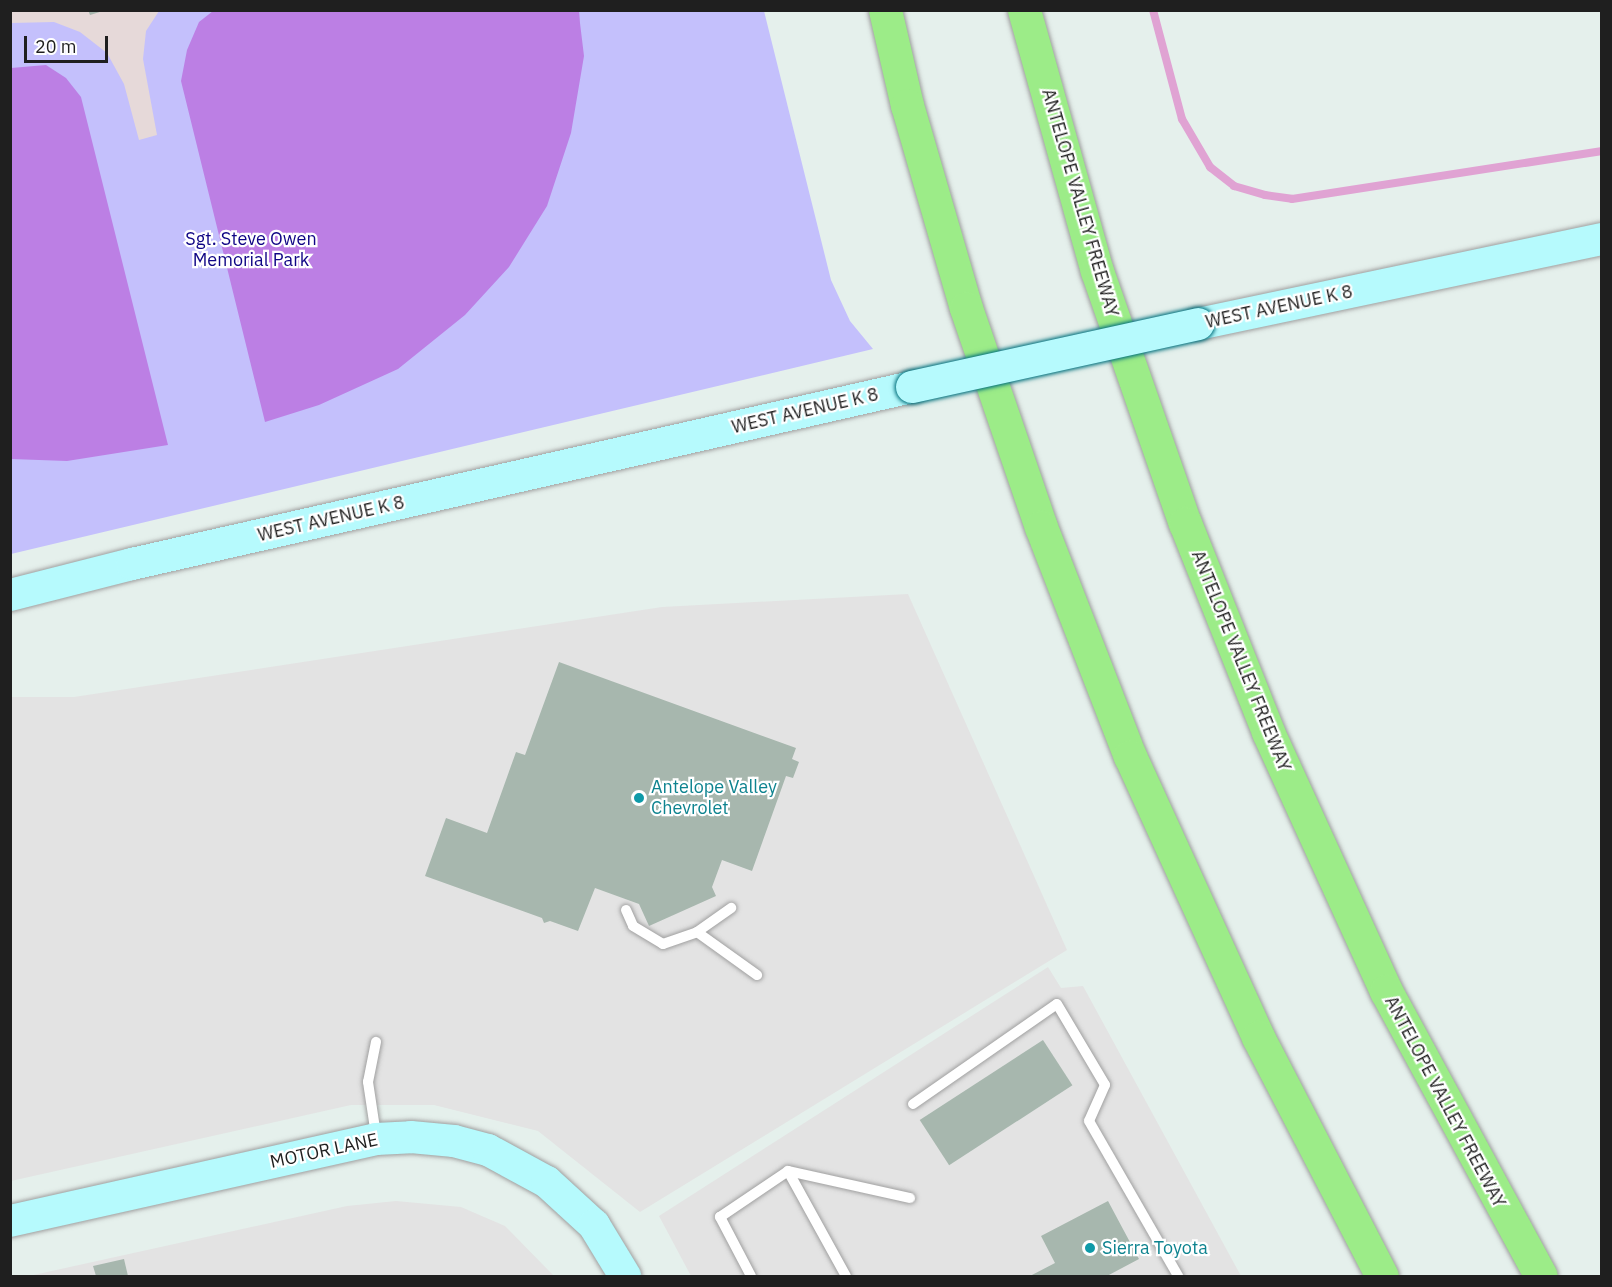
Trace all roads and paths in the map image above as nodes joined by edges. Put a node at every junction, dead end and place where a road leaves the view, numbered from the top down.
1 (885, 10) edge
2 (1024, 10) edge
3 (1602, 239) edge
4 (10, 596) edge
5 (731, 908) dead end
6 (626, 910) dead end
7 (697, 932) junction
8 (757, 975) dead end
9 (376, 1042) dead end
10 (913, 1104) dead end
11 (376, 1139) junction
12 (788, 1171) junction
13 (910, 1198) dead end
14 (10, 1221) edge
15 (625, 1276) edge
16 (749, 1276) edge
17 (846, 1276) edge
18 (1178, 1276) edge
19 (1382, 1276) edge
20 (1541, 1276) edge

1 - 19 highway
2 - 20 highway, ANTELOPE VALLEY FREEWAY
3 - 4 street, WEST AVENUE K 8, bridge
5 - 7 lane
6 - 7 lane
7 - 8 lane
9 - 11 lane
10 - 18 lane
11 - 14 street, MOTOR LANE
11 - 15 street, MOTOR LANE
12 - 13 lane
12 - 16 lane
12 - 17 lane

